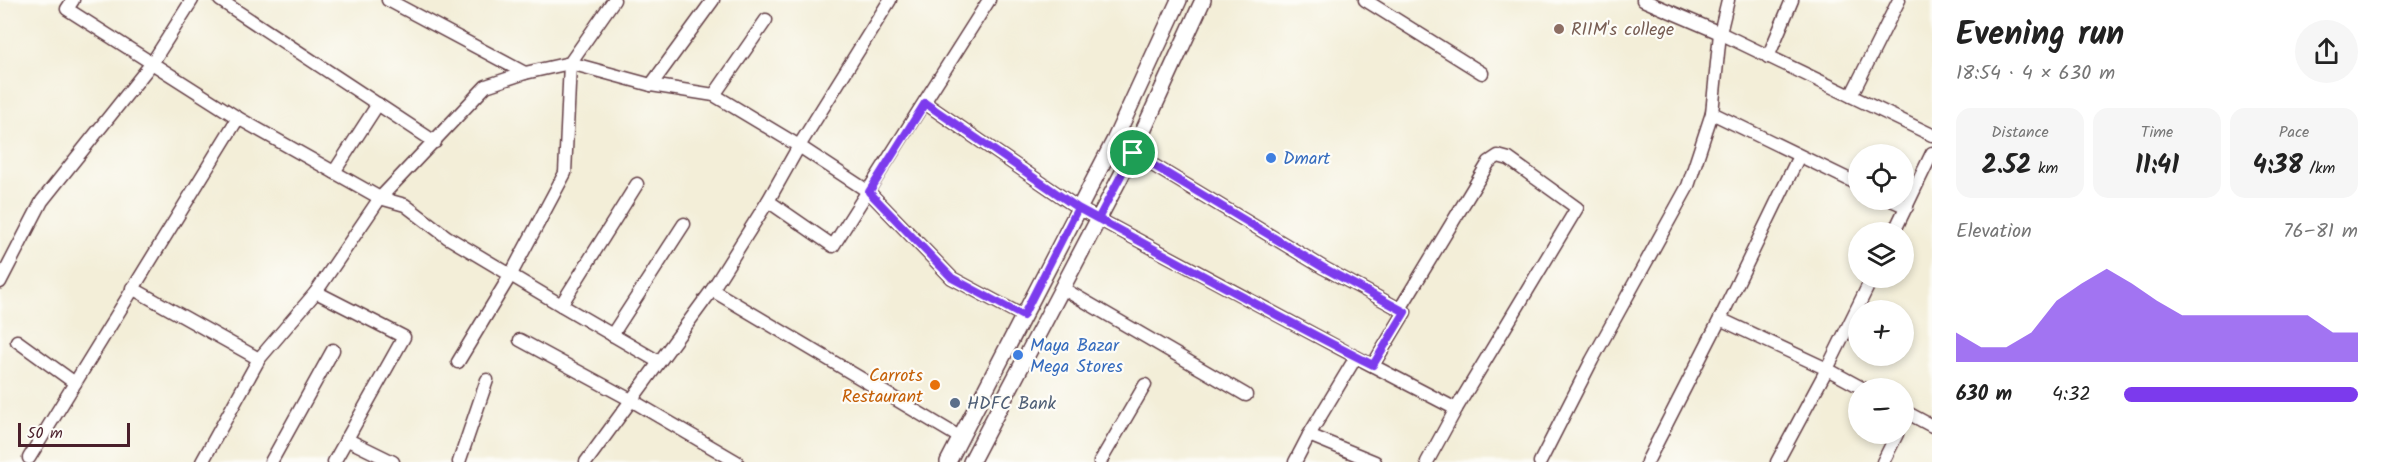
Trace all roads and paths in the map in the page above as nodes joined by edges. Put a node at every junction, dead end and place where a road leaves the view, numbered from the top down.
1 (73, 0) edge
2 (192, 0) edge
3 (220, 0) edge
4 (388, 0) edge
5 (614, 0) edge
6 (713, 0) edge
7 (890, 0) edge
8 (989, 0) edge
9 (1179, 0) edge
10 (1203, 0) edge
11 (1365, 0) edge
12 (1643, 0) edge
13 (1728, 0) edge
14 (1792, 0) edge
15 (1899, 0) edge
16 (766, 20) dead end
17 (1720, 33) junction
18 (1768, 57) junction
19 (152, 63) junction
20 (570, 63) junction
21 (1482, 73) dead end
22 (525, 74) junction
23 (651, 85) junction
24 (714, 95) junction
25 (1851, 96) junction
26 (925, 103) junction
27 (378, 104) junction
28 (1712, 113) junction
29 (238, 118) junction
30 (1932, 135) edge
31 (435, 142) junction
32 (799, 146) junction
33 (1133, 153) junction
34 (1932, 153) edge
35 (1799, 156) junction
36 (334, 172) junction
37 (1848, 179) edge
38 (637, 184) dead end
39 (869, 192) junction
40 (1914, 192) edge
41 (380, 198) junction
42 (768, 201) junction
43 (1078, 208) junction
44 (1098, 219) junction
45 (684, 224) dead end
46 (510, 276) junction
47 (0, 282) edge
48 (132, 288) junction
49 (1062, 288) junction
50 (1867, 288) edge
51 (712, 290) junction
52 (316, 292) junction
53 (561, 305) junction
54 (1400, 309) junction
55 (1023, 316) junction
56 (1720, 319) junction
57 (612, 335) junction
58 (520, 340) dead end
59 (16, 341) dead end
60 (333, 350) dead end
61 (1356, 357) junction
62 (259, 359) junction
63 (458, 362) dead end
64 (658, 362) junction
65 (1373, 365) junction
66 (1827, 369) junction
67 (487, 380) dead end
68 (1848, 380) edge
69 (75, 384) junction
70 (1145, 385) dead end
71 (1246, 394) dead end
72 (631, 400) junction
73 (1456, 409) junction
74 (1914, 419) edge
75 (1932, 426) edge
76 (1309, 435) junction
77 (961, 438) junction
78 (346, 439) junction
79 (1892, 444) edge
80 (29, 458) dead end
81 (202, 462) edge
82 (271, 462) edge
83 (334, 462) edge
84 (393, 462) edge
85 (459, 462) edge
86 (586, 462) edge
87 (737, 462) edge
88 (948, 462) edge
89 (971, 462) edge
90 (1100, 462) edge
91 (1295, 462) edge
92 (1375, 462) edge
93 (1427, 462) edge
94 (1540, 462) edge
95 (1647, 462) edge
96 (1777, 462) edge
97 (1883, 462) edge

1 - 19 street
2 - 19 street
3 - 27 street
4 - 22 street
5 - 20 street
6 - 23 street
7 - 32 street
8 - 26 street
9 - 43 street
10 - 33 street
11 - 21 street
12 - 17 street
13 - 17 street
14 - 18 street
15 - 25 street
16 - 24 street
17 - 18 street
17 - 28 street
18 - 25 street
19 - 29 street
19 - 47 street
20 - 22 street
20 - 23 street
20 - 46 street
22 - 31 street
23 - 24 street
24 - 32 street
25 - 30 street
26 - 39 street
26 - 43 street
27 - 31 street
27 - 36 street
28 - 35 street
28 - 94 street
29 - 36 street
29 - 48 street
31 - 41 street
32 - 39 street
32 - 42 street
33 - 44 street
33 - 54 street
34 - 40 street
35 - 37 street
35 - 56 street
36 - 41 street
38 - 53 street
39 - 42 street
39 - 55 street
41 - 46 street
41 - 52 street
42 - 51 street
43 - 44 street
43 - 55 street
44 - 49 street
44 - 61 street
45 - 57 street
46 - 53 street
46 - 63 street
48 - 62 street
48 - 69 street
49 - 71 street
49 - 89 street
50 - 66 street
51 - 64 street
51 - 77 street
52 - 62 street
52 - 78 street
53 - 57 street
54 - 65 street
54 - 73 street
55 - 77 street
56 - 66 street
56 - 95 street
57 - 64 street
58 - 72 street
59 - 69 street
60 - 82 street
61 - 65 street
61 - 76 street
62 - 81 street
64 - 72 street
65 - 73 street
66 - 68 street
66 - 96 street
67 - 85 street
69 - 80 street
70 - 90 street
72 - 86 street
72 - 87 street
73 - 93 street
74 - 75 street
76 - 91 street
76 - 92 street
77 - 88 street
78 - 83 street
78 - 84 street
79 - 97 street

